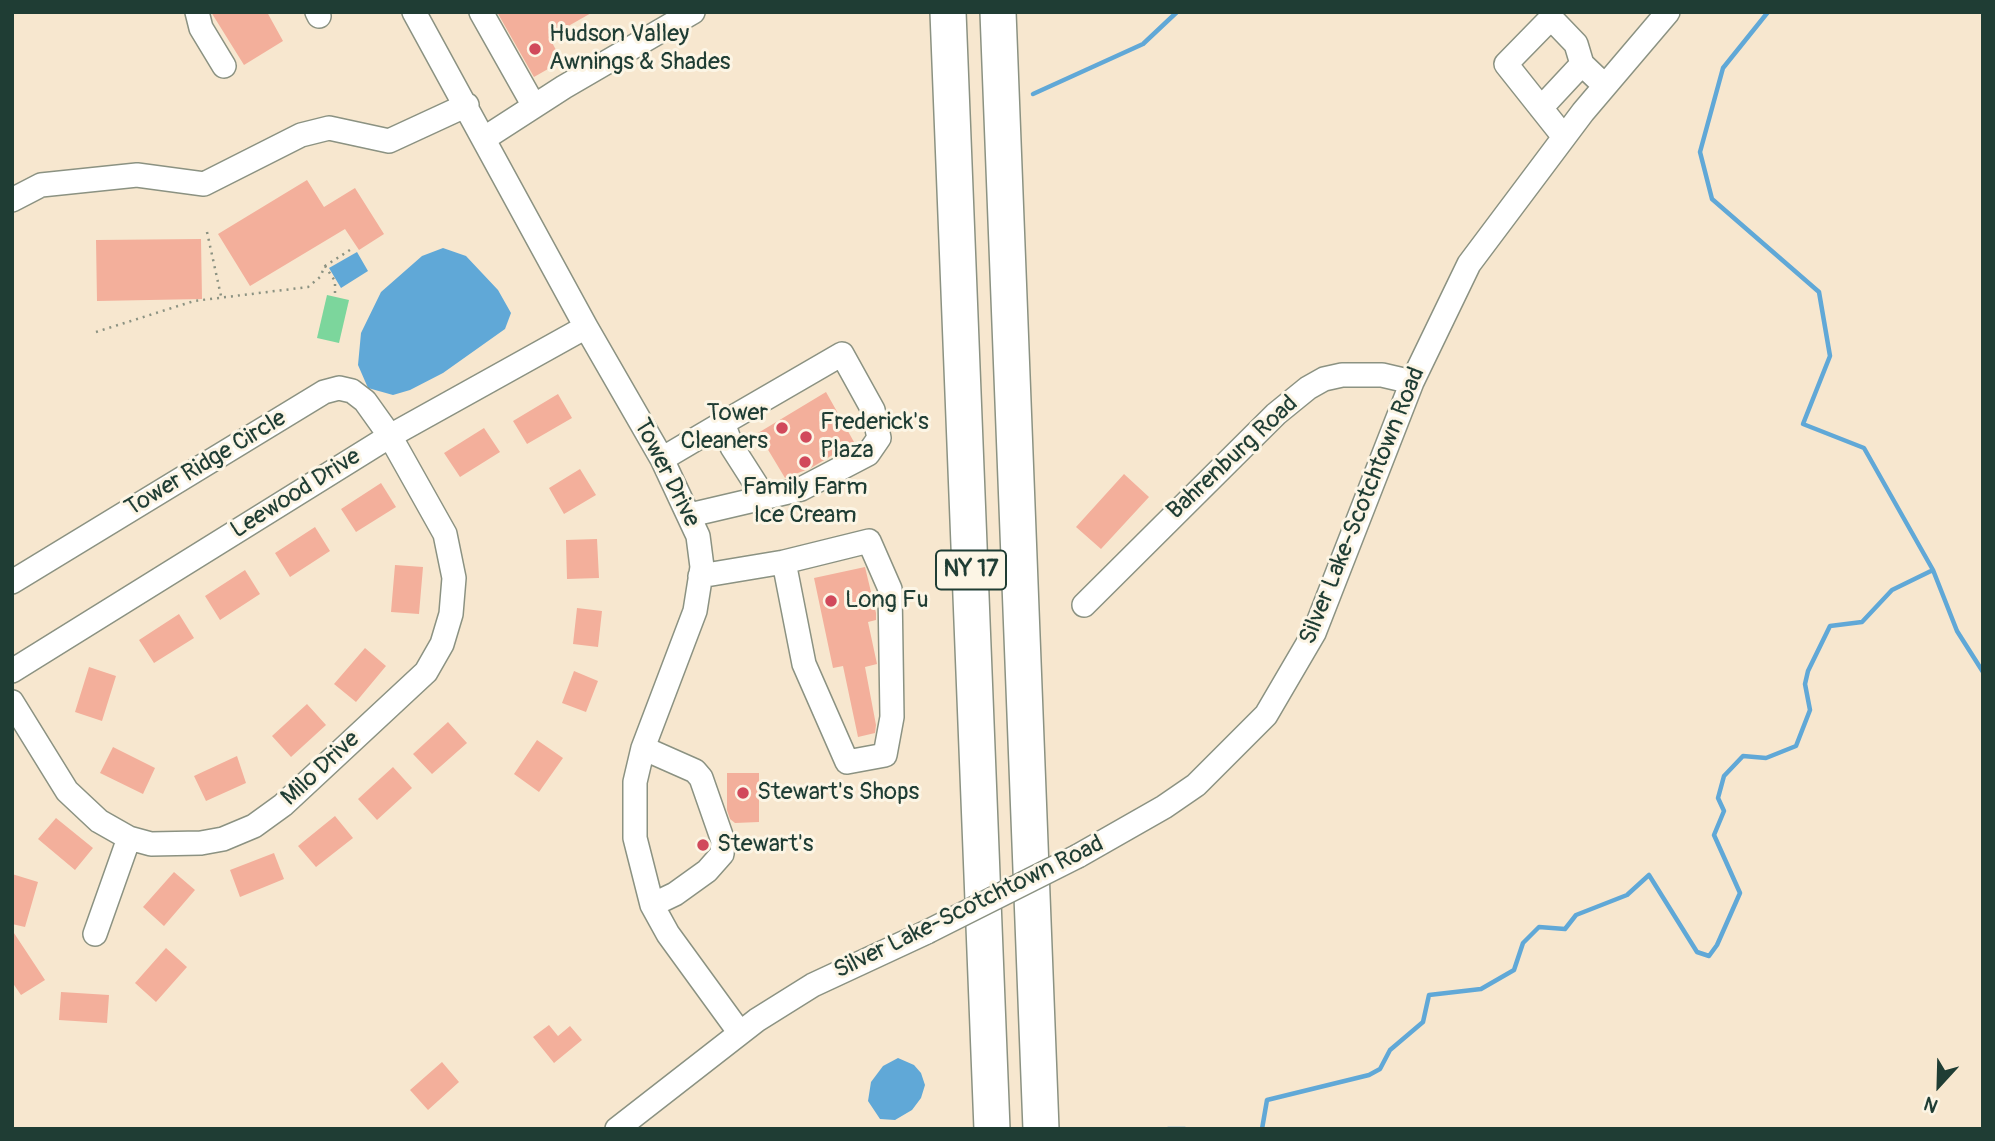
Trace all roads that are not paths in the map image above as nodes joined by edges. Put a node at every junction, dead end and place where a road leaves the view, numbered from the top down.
1 (197, 12) edge
2 (414, 12) edge
3 (481, 12) edge
4 (693, 12) edge
5 (948, 12) edge
6 (998, 12) edge
7 (1668, 12) edge
8 (1582, 64) junction
9 (224, 66) dead end
10 (1605, 86) junction
11 (467, 105) junction
12 (534, 106) junction
13 (1541, 108) junction
14 (1564, 137) junction
15 (485, 138) junction
16 (12, 200) edge
17 (586, 327) junction
18 (1412, 382) junction
19 (723, 423) junction
20 (390, 436) junction
21 (662, 458) junction
22 (764, 497) junction
23 (690, 515) junction
24 (784, 562) junction
25 (700, 576) junction
26 (12, 582) edge
27 (1084, 606) dead end
28 (12, 671) edge
29 (12, 702) edge
30 (643, 748) junction
31 (129, 838) junction
32 (652, 905) junction
33 (94, 934) dead end
34 (740, 1033) junction
35 (617, 1129) edge
36 (992, 1129) edge
37 (1041, 1129) edge

1 - 9 street
2 - 11 street, Tower Drive
3 - 12 street
4 - 12 street
5 - 36 highway, NY 17
6 - 37 highway, NY 17
7 - 10 street, Silver Lake-Scotchtown Road
8 - 10 street
8 - 13 street
8 - 13 street
10 - 14 street, Silver Lake-Scotchtown Road
11 - 15 street, Tower Drive
11 - 16 street
12 - 15 street
13 - 14 street
14 - 18 street, Silver Lake-Scotchtown Road
15 - 17 street, Tower Drive
17 - 20 street, Leewood Drive
17 - 21 street, Tower Drive
18 - 27 street, Bahrenburg Road
18 - 34 street, Silver Lake-Scotchtown Road, bridge
19 - 21 street
19 - 22 street
19 - 22 street
20 - 26 street, Tower Ridge Circle
20 - 28 street, Leewood Drive
20 - 31 street, Milo Drive
21 - 23 street, Tower Drive
22 - 23 street
23 - 25 street, Tower Drive
24 - 24 street
24 - 25 street
25 - 30 street, Tower Drive
29 - 31 street, Milo Drive
30 - 32 street, Tower Drive
30 - 32 street
31 - 33 street
32 - 34 street, Tower Drive
34 - 35 street, Silver Lake-Scotchtown Road

